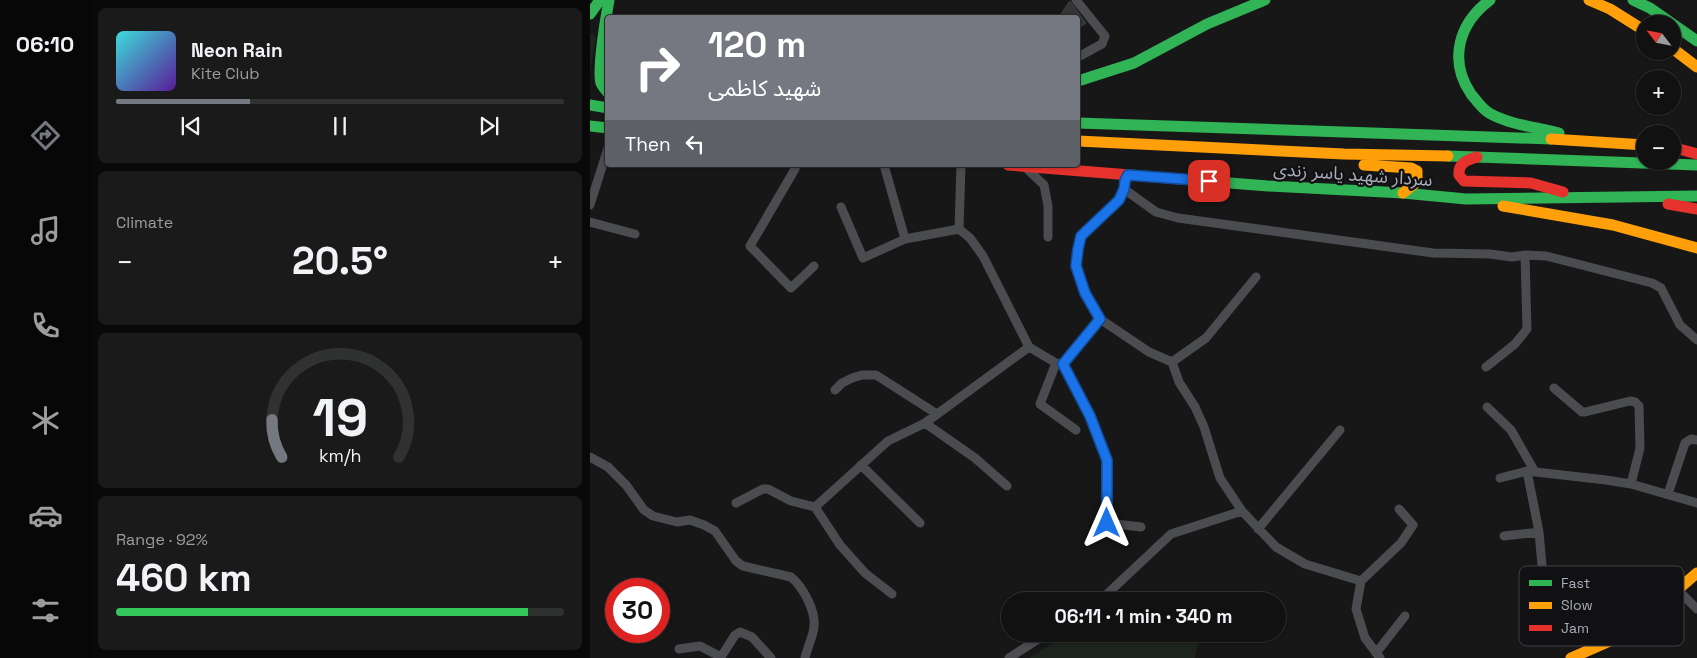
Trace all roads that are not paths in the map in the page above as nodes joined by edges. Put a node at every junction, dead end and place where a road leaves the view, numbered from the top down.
1 (600, 0) edge
2 (609, 0) edge
3 (1076, 0) edge
4 (1264, 0) edge
5 (1490, 0) edge
6 (1589, 0) edge
7 (1633, 0) edge
8 (590, 14) edge
9 (606, 15) edge
10 (605, 20) edge
11 (1636, 25) edge
12 (1697, 41) edge
13 (1681, 55) edge
14 (1080, 56) edge
15 (1697, 67) edge
16 (1080, 80) edge
17 (605, 89) edge
18 (590, 105) edge
19 (605, 108) edge
20 (1080, 123) edge
21 (605, 128) edge
22 (591, 129) edge
23 (1587, 140) junction
24 (1080, 141) edge
25 (1636, 144) edge
26 (1681, 150) edge
27 (1344, 154) junction
28 (1697, 154) edge
29 (1482, 156) junction
30 (605, 157) edge
31 (1697, 165) edge
32 (796, 167) edge
33 (885, 167) edge
34 (961, 167) edge
35 (1026, 167) edge
36 (1036, 167) edge
37 (1128, 175) junction
38 (1124, 189) junction
39 (1403, 193) junction
40 (1624, 196) junction
41 (1697, 196) edge
42 (1582, 197) junction
43 (1466, 199) junction
44 (590, 204) edge
45 (841, 207) dead end
46 (1697, 209) edge
47 (590, 222) edge
48 (959, 228) junction
49 (635, 234) dead end
50 (1048, 237) dead end
51 (905, 239) junction
52 (1697, 248) edge
53 (1525, 255) junction
54 (814, 266) dead end
55 (1256, 277) dead end
56 (1100, 319) junction
57 (1697, 340) edge
58 (1029, 347) junction
59 (1172, 362) junction
60 (1059, 363) junction
61 (1486, 367) dead end
62 (1554, 388) dead end
63 (835, 390) dead end
64 (1487, 407) dead end
65 (937, 414) junction
66 (925, 423) junction
67 (1076, 430) dead end
68 (1340, 430) dead end
69 (1697, 440) edge
70 (590, 457) edge
71 (862, 465) junction
72 (1531, 472) junction
73 (1500, 478) dead end
74 (1630, 484) junction
75 (1007, 486) dead end
76 (1668, 494) junction
77 (736, 503) dead end
78 (1697, 503) edge
79 (815, 507) junction
80 (1399, 509) dead end
81 (1242, 511) junction
82 (920, 523) dead end
83 (1141, 527) dead end
84 (1258, 529) junction
85 (1539, 532) junction
86 (1504, 536) dead end
87 (1542, 565) dead end
88 (1697, 573) edge
89 (1361, 581) junction
90 (1684, 585) edge
91 (1109, 592) edge
92 (892, 594) dead end
93 (1684, 596) edge
94 (1697, 609) edge
95 (1405, 616) dead end
96 (1033, 642) edge
97 (1600, 646) edge
98 (679, 649) dead end
99 (1378, 655) edge
100 (1577, 657) edge
101 (771, 658) edge
102 (805, 658) edge
103 (1008, 658) edge

1 - 8 main road
2 - 9 main road
3 - 14 street
4 - 16 main road
5 - 23 main road
6 - 11 main road
7 - 12 main road
10 - 17 main road
13 - 15 main road
18 - 19 main road
20 - 23 main road
21 - 22 main road
23 - 25 main road
24 - 27 main road, سردار شهید یاسر زندی
26 - 28 main road
27 - 29 main road, سردار شهید یاسر زندی
27 - 39 main road
29 - 31 main road, سردار شهید یاسر زندی
29 - 42 main road
30 - 44 street
32 - 54 street
33 - 51 street
34 - 48 street
35 - 50 street
36 - 37 main road, سردار شهید یاسر زندی
37 - 38 street
37 - 39 main road, سردار شهید یاسر زندی
38 - 53 street
38 - 56 street
39 - 43 main road, سردار شهید یاسر زندی
40 - 41 main road, سردار شهید یاسر زندی
40 - 42 main road, سردار شهید یاسر زندی
40 - 46 main road
42 - 43 main road, سردار شهید یاسر زندی
43 - 52 main road
45 - 51 street
47 - 49 street
48 - 51 street
48 - 58 street
53 - 57 street
53 - 61 street
55 - 59 street
56 - 59 street
56 - 60 street
58 - 60 street
58 - 65 street
59 - 81 street
60 - 67 street
60 - 83 street
62 - 74 street
63 - 65 street
64 - 72 street
65 - 66 street
66 - 71 street
66 - 75 street
68 - 84 street
69 - 76 street
70 - 102 street
71 - 79 street
71 - 82 street
72 - 73 street
72 - 74 street
72 - 85 street
74 - 76 street
76 - 78 street
77 - 79 street
79 - 92 street
80 - 89 street
81 - 84 street
81 - 91 street
84 - 89 street
85 - 86 street
85 - 87 street
88 - 90 main road
89 - 99 street
93 - 94 street
95 - 99 street
96 - 103 street
97 - 100 main road
98 - 101 street

